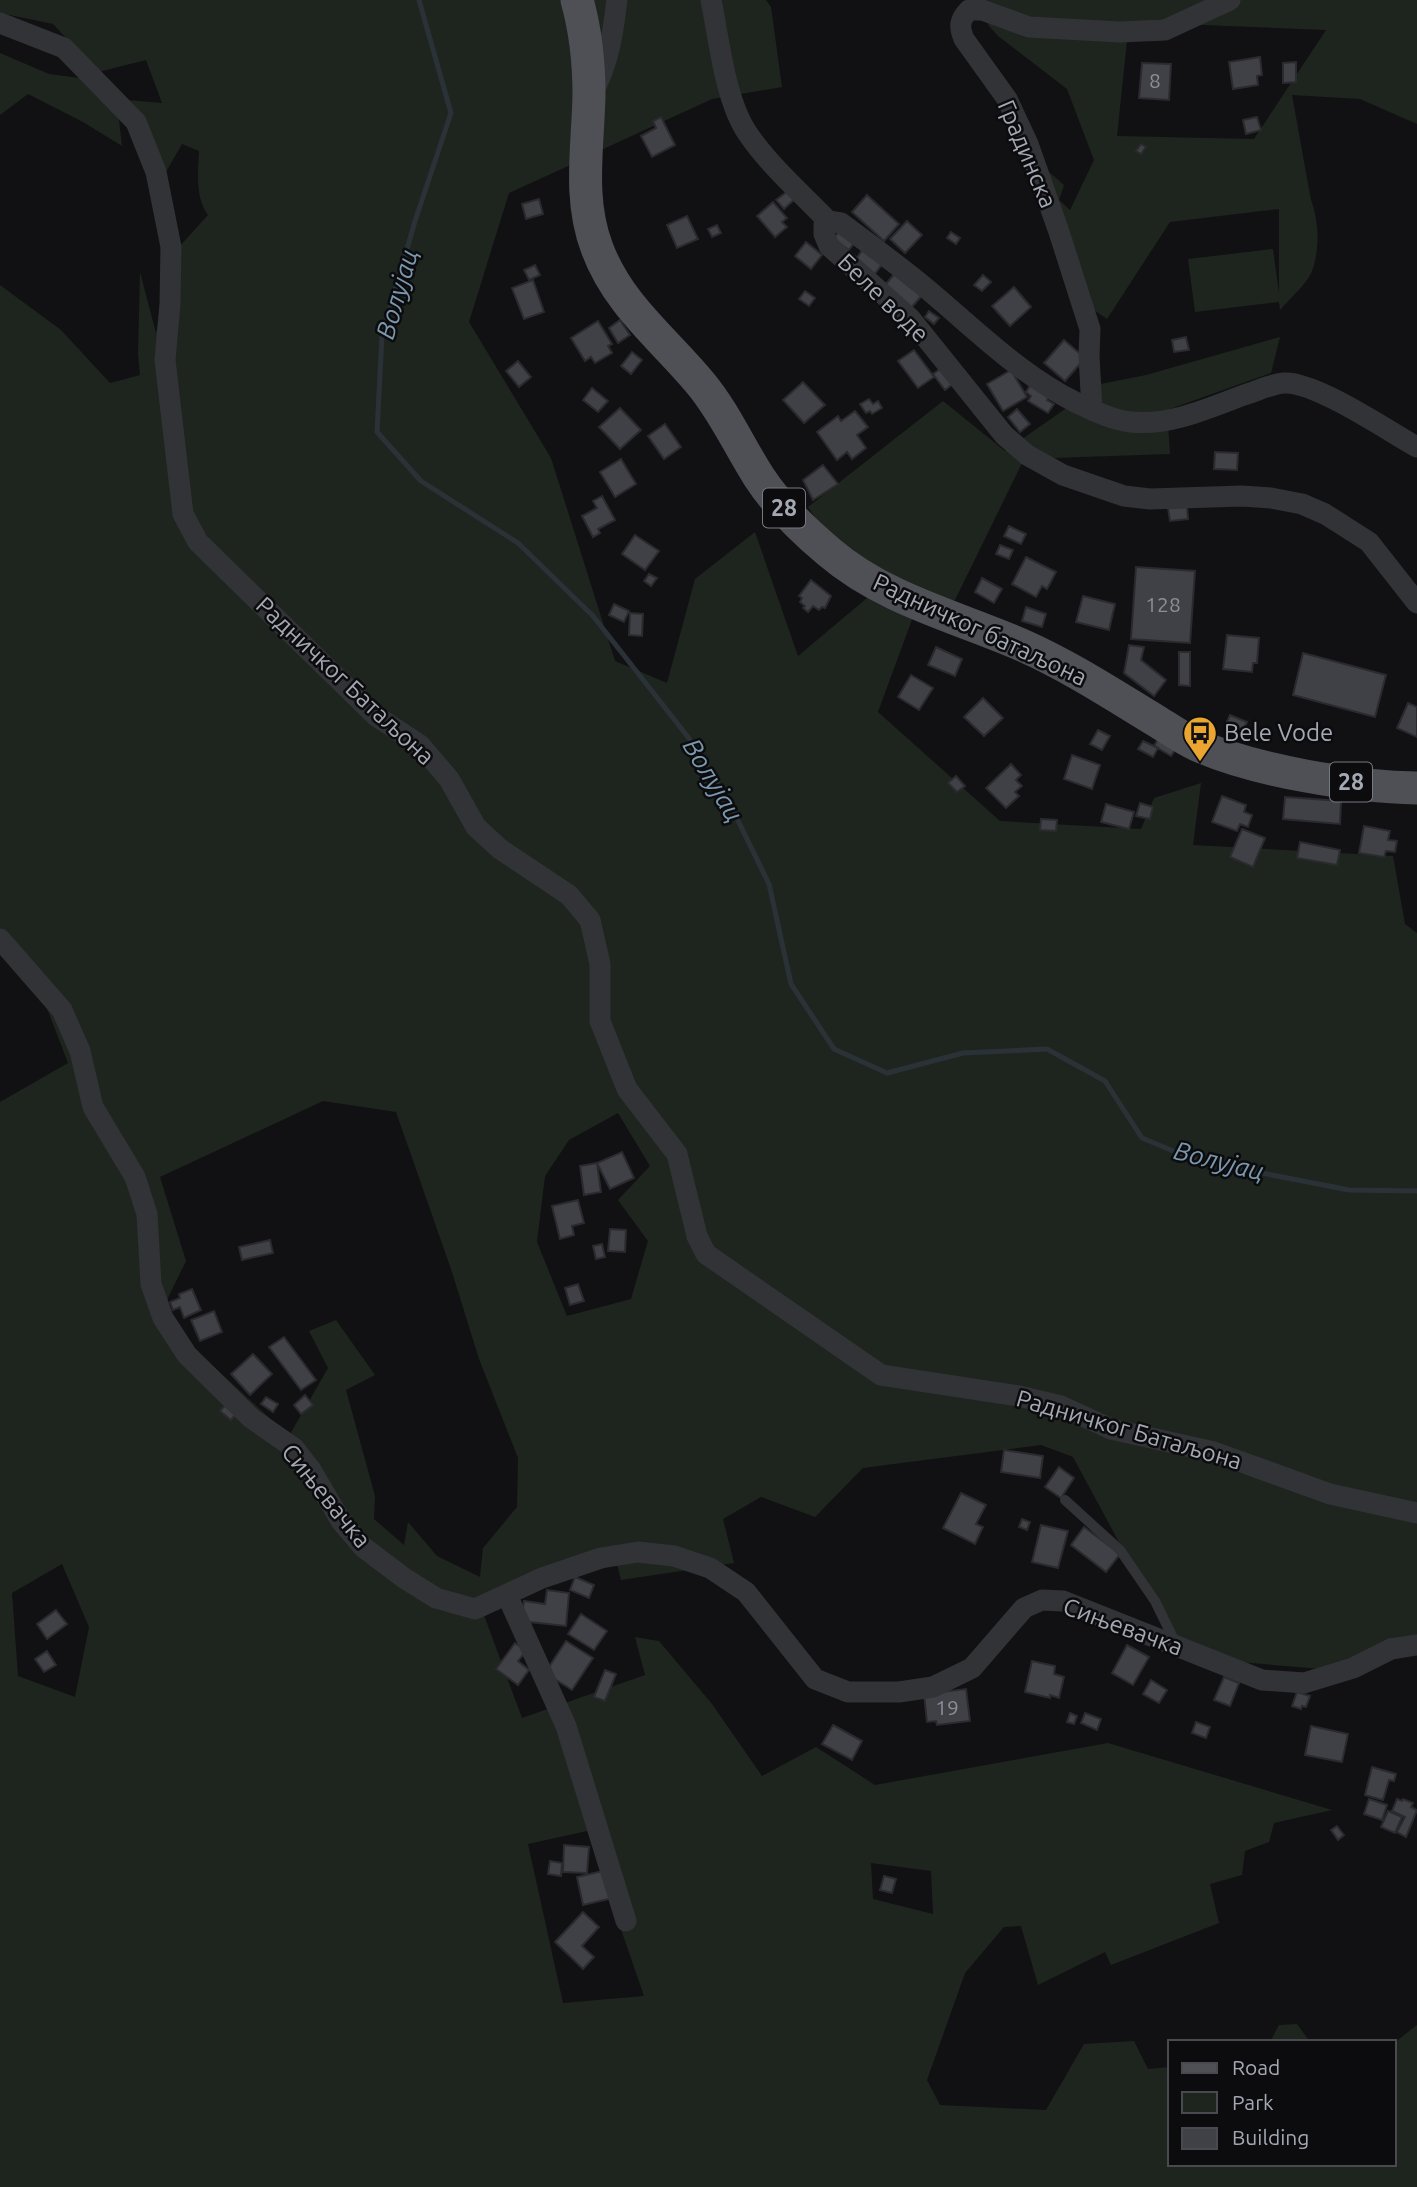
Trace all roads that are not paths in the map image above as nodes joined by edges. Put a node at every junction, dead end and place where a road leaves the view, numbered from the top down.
1 (577, 0) edge
2 (617, 0) edge
3 (711, 0) edge
4 (1230, 0) edge
5 (0, 23) edge
6 (589, 100) junction
7 (828, 221) junction
8 (1092, 410) junction
9 (1417, 447) edge
10 (1417, 603) edge
11 (1414, 784) edge
12 (0, 939) edge
13 (1065, 1500) dead end
14 (1417, 1513) edge
15 (507, 1595) junction
16 (1417, 1645) edge
17 (1178, 1646) junction
18 (626, 1921) dead end

1 - 6 main road, Радничког батаљона / 28
2 - 6 street
3 - 7 street
4 - 8 street, Градинска
5 - 14 street, Радничког Батаљона
6 - 11 main road, Радничког батаљона / 28
7 - 8 street, Беле воде
7 - 10 street, Беле воде
8 - 9 street, Беле воде
12 - 15 street, Сињевачка
13 - 17 lane
15 - 17 street, Сињевачка
15 - 18 street
16 - 17 street, Сињевачка

